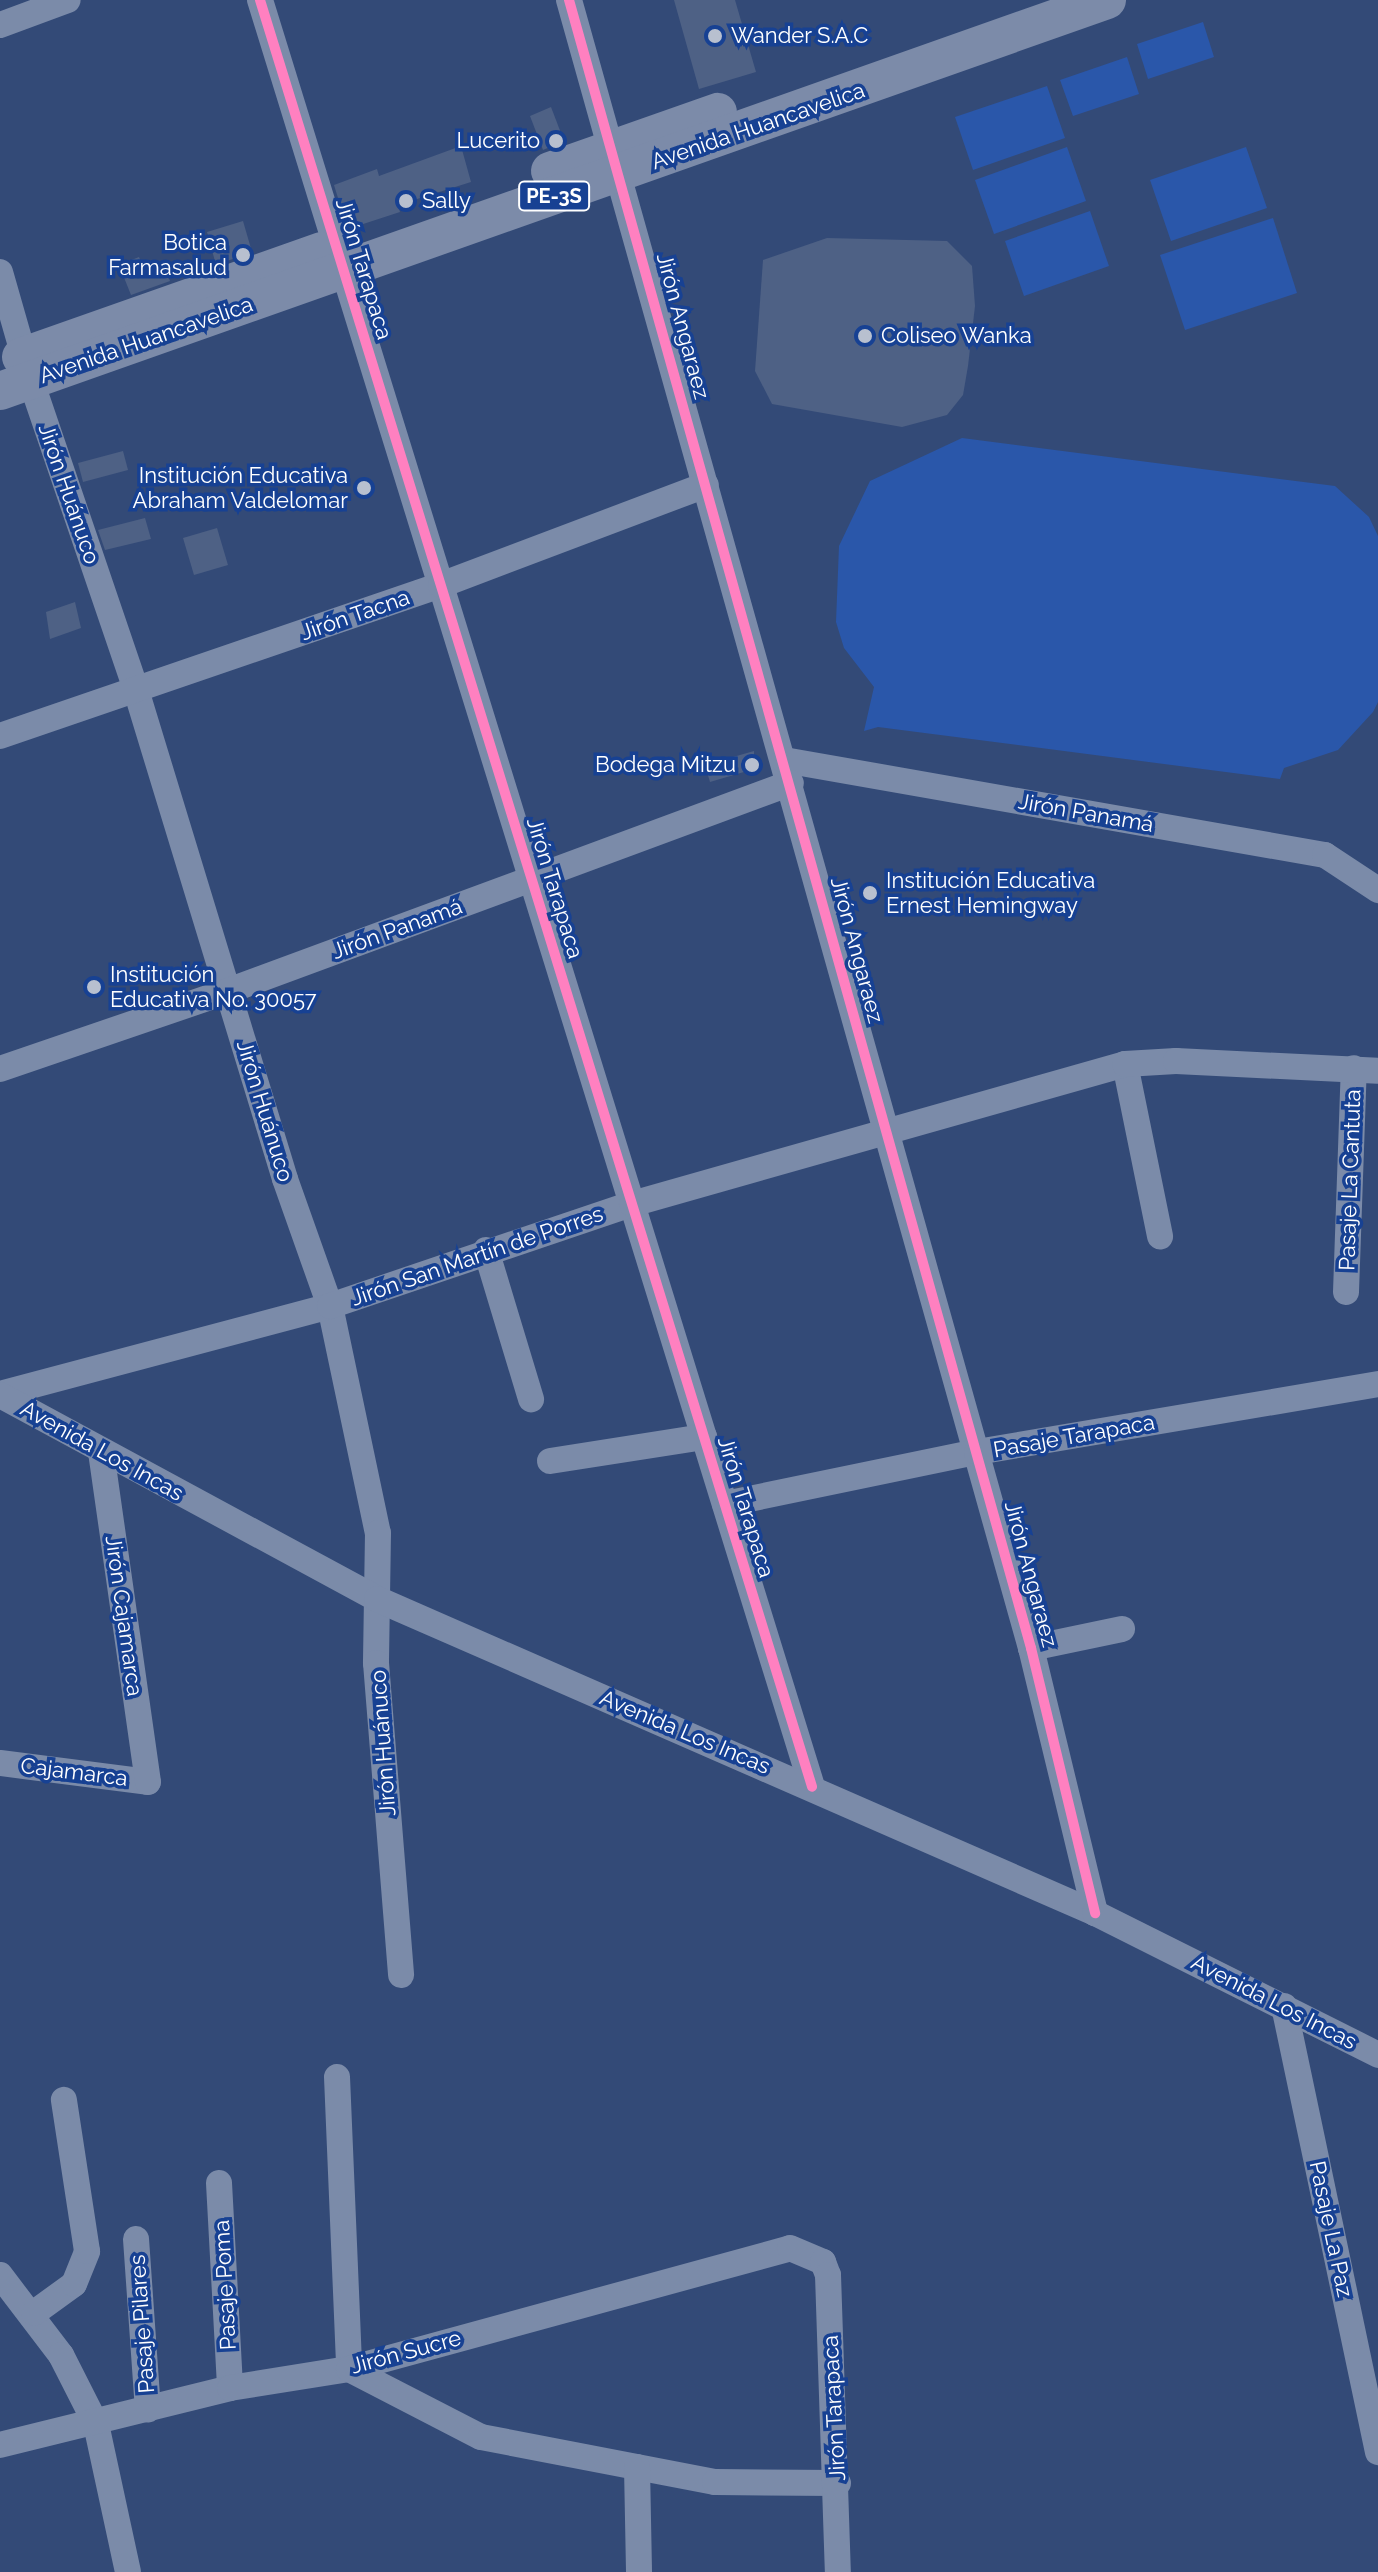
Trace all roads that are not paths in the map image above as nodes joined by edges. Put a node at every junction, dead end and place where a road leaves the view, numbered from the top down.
1 (68, 0) edge
2 (260, 0) edge
3 (569, 0) edge
4 (1107, 0) edge
5 (1037, 8) edge
6 (0, 25) edge
7 (616, 162) junction
8 (340, 258) junction
9 (0, 272) edge
10 (14, 373) edge
11 (706, 485) junction
12 (441, 585) junction
13 (136, 690) junction
14 (0, 736) edge
15 (787, 771) junction
16 (532, 880) junction
17 (1378, 890) edge
18 (228, 991) junction
19 (1125, 1064) junction
20 (0, 1069) edge
21 (1366, 1069) edge
22 (887, 1133) junction
23 (632, 1204) junction
24 (1160, 1236) dead end
25 (486, 1250) junction
26 (1346, 1292) dead end
27 (330, 1306) junction
28 (1378, 1384) edge
29 (0, 1394) edge
30 (531, 1399) dead end
31 (704, 1437) junction
32 (101, 1450) junction
33 (977, 1452) junction
34 (550, 1461) dead end
35 (725, 1504) junction
36 (377, 1599) junction
37 (1122, 1629) dead end
38 (1031, 1648) junction
39 (0, 1763) edge
40 (148, 1782) joint
41 (812, 1787) junction
42 (1095, 1913) junction
43 (401, 1975) dead end
44 (1284, 2006) junction
45 (1378, 2055) edge
46 (337, 2077) dead end
47 (64, 2100) dead end
48 (219, 2183) dead end
49 (136, 2239) dead end
50 (809, 2253) joint
51 (0, 2275) edge
52 (34, 2313) junction
53 (349, 2369) junction
54 (230, 2388) junction
55 (148, 2410) junction
56 (96, 2424) junction
57 (0, 2445) edge
58 (1378, 2452) edge
59 (637, 2467) junction
60 (838, 2483) junction
61 (128, 2572) edge
62 (639, 2572) edge
63 (838, 2572) edge

1 - 6 street
2 - 8 street, Jirón Tarapaca
3 - 7 street, Jirón Angaraez
4 - 5 highway, Avenida Huancavelica / PE-3S
5 - 7 highway, Avenida Huancavelica / PE-3S
7 - 8 highway, Avenida Huancavelica / PE-3S
7 - 11 street, Jirón Angaraez
8 - 10 highway, Avenida Huancavelica / PE-3S
8 - 12 street, Jirón Tarapaca
9 - 10 street, Jirón Huánuco
10 - 13 street, Jirón Huánuco
11 - 12 street, Jirón Tacna
11 - 15 street, Jirón Angaraez
12 - 13 street, Jirón Tacna
12 - 16 street, Jirón Tarapaca
13 - 14 street, Jirón Tacna
13 - 18 street, Jirón Huánuco
15 - 16 street, Jirón Panamá
15 - 17 street, Jirón Panamá
15 - 22 street, Jirón Angaraez
16 - 18 street, Jirón Panamá
16 - 23 street, Jirón Tarapaca
18 - 20 street, Jirón Panamá
18 - 27 street, Jirón Huánuco
19 - 21 street, Jirón San Martín de Porres
19 - 22 street, Jirón San Martín de Porres
19 - 24 street
21 - 26 street, Pasaje La Cantuta
22 - 23 street, Jirón San Martín de Porres
22 - 33 street, Jirón Angaraez
23 - 25 street, Jirón San Martín de Porres
23 - 31 street, Jirón Tarapaca
25 - 27 street, Jirón San Martín de Porres
25 - 30 street
27 - 29 street, Jirón San Martín de Porres
27 - 36 street, Jirón Huánuco
28 - 33 street, Pasaje Tarapaca
29 - 32 street, Avenida Los Incas
31 - 34 street
31 - 35 street, Jirón Tarapaca
32 - 36 street, Avenida Los Incas
32 - 40 street, Jirón Cajamarca
33 - 35 street, Pasaje Tarapaca
33 - 38 street, Jirón Angaraez
35 - 41 street, Jirón Tarapaca
36 - 41 street, Avenida Los Incas
36 - 43 street, Jirón Huánuco
37 - 38 street
38 - 42 street, Jirón Angaraez
39 - 40 street, Cajamarca
41 - 42 street, Avenida Los Incas
42 - 44 street, Avenida Los Incas
44 - 45 street, Avenida Los Incas
44 - 58 street, Pasaje La Paz
46 - 53 street
47 - 52 street
48 - 54 street, Pasaje Poma
49 - 55 street, Pasaje Pilares
50 - 53 street, Jirón Sucre
50 - 60 street, Jirón Tarapaca
51 - 52 street
52 - 56 street
53 - 54 street, Jirón Sucre
53 - 59 street
54 - 55 street, Jirón Sucre
55 - 56 street, Jirón Sucre
56 - 57 street, Jirón Sucre
56 - 61 street
59 - 60 street
59 - 62 street
60 - 63 street, Jirón Tarapaca

